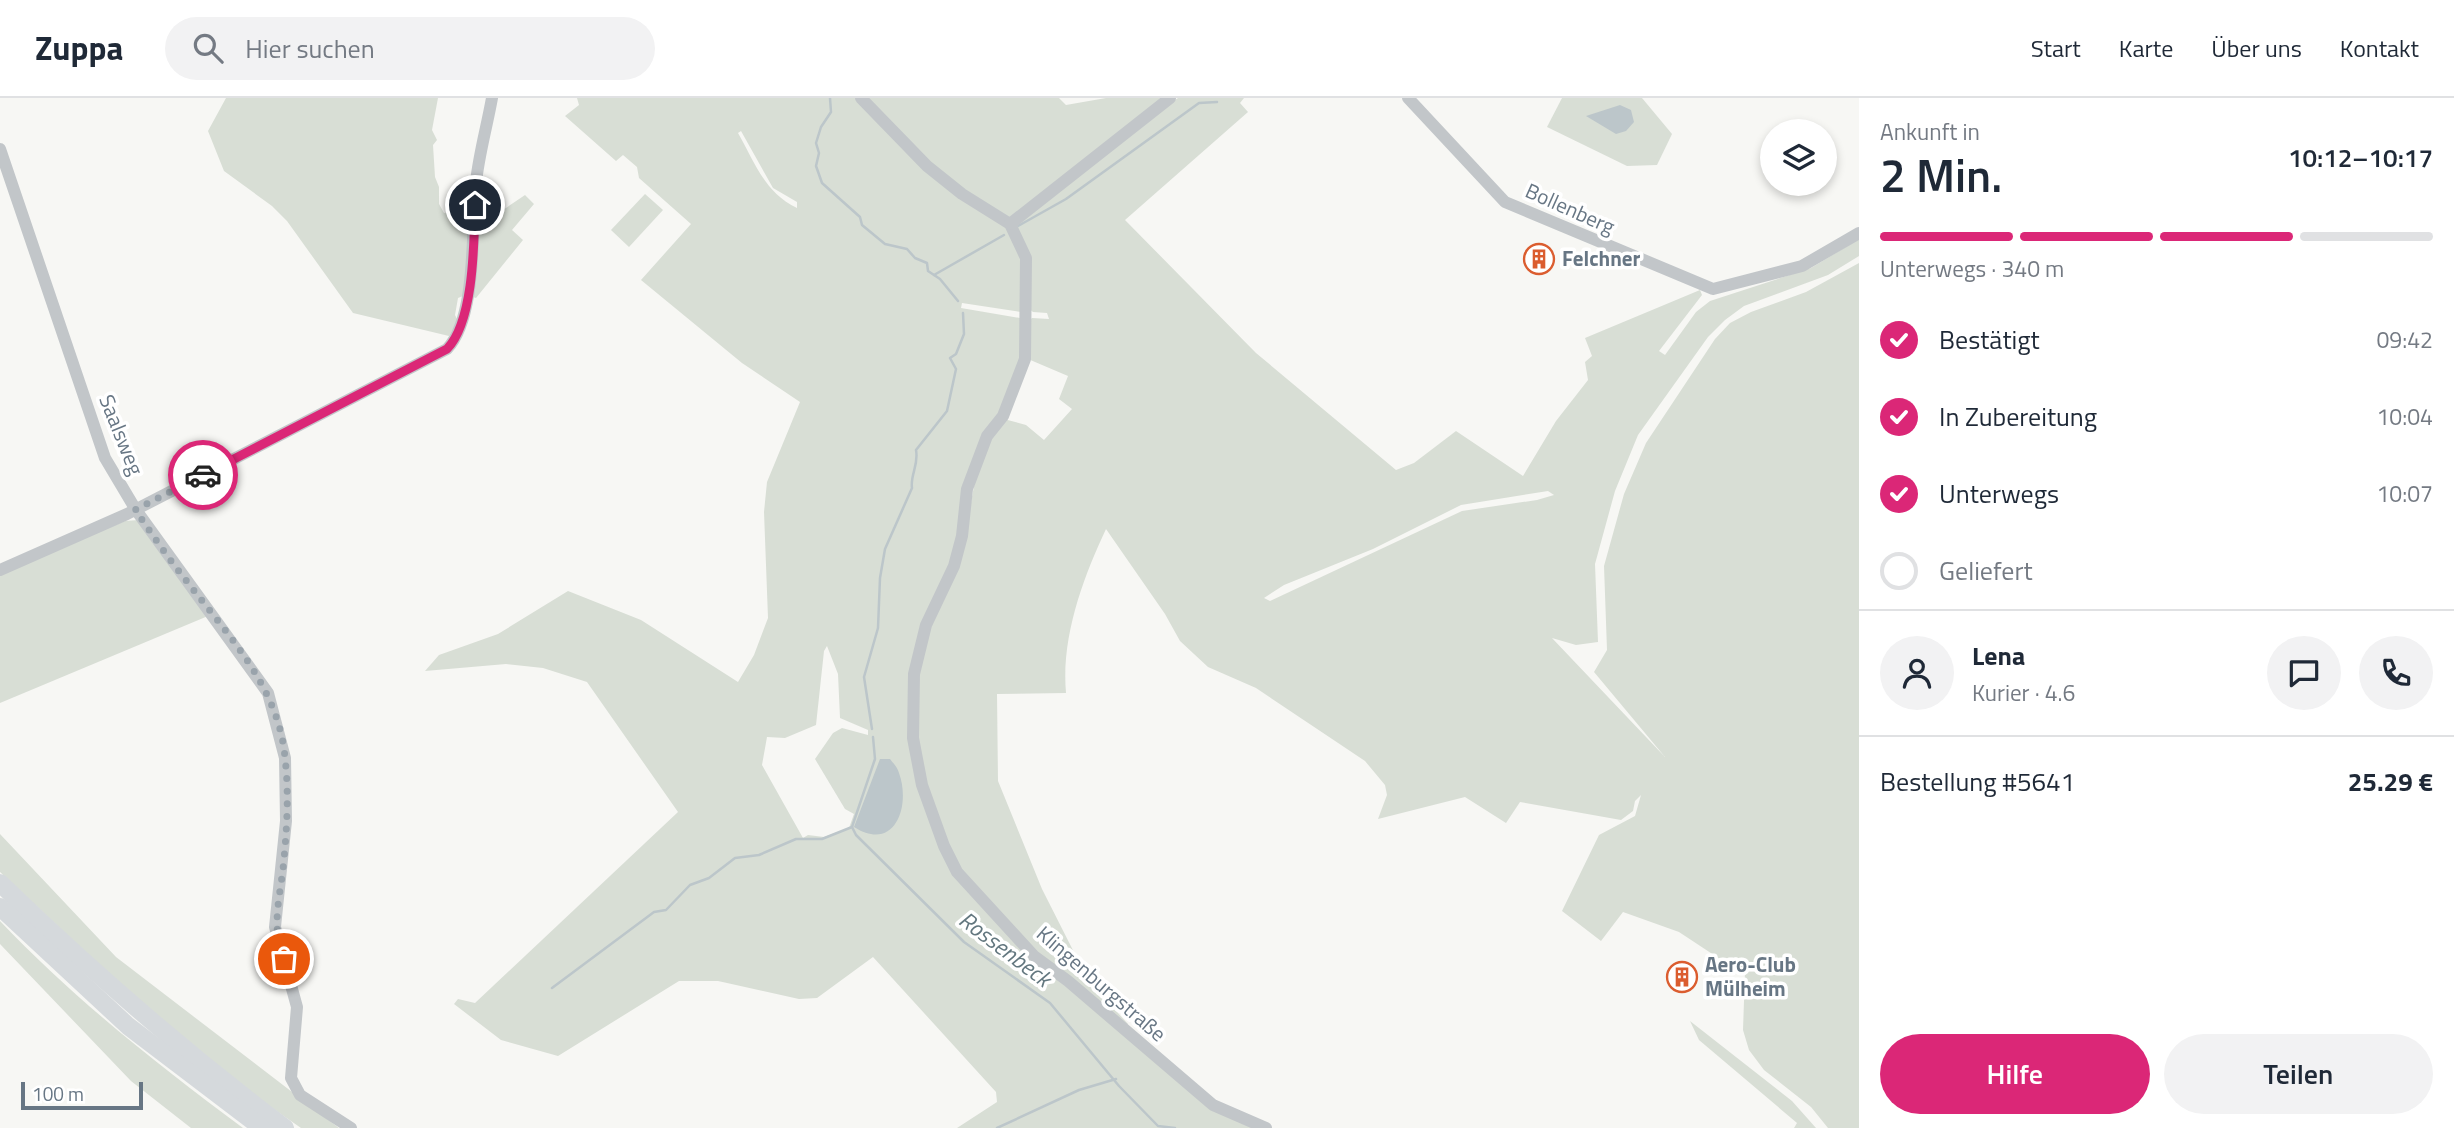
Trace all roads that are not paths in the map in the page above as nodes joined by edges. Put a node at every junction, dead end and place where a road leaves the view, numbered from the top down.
1 (492, 98) edge
2 (861, 98) edge
3 (1170, 98) edge
4 (1408, 98) edge
5 (0, 149) edge
6 (1010, 224) junction
7 (1859, 233) edge
8 (135, 510) junction
9 (0, 570) edge
10 (0, 883) edge
11 (0, 907) edge
12 (262, 1128) edge
13 (285, 1128) edge
14 (351, 1128) edge
15 (1266, 1128) edge

1 - 8 street
2 - 6 street
3 - 6 street
4 - 7 street, Bollenberg
5 - 8 street, Saalsweg
6 - 15 street, Klingenburgstraße
8 - 9 street
8 - 14 street, Saalsweg
10 - 13 highway
11 - 12 highway

